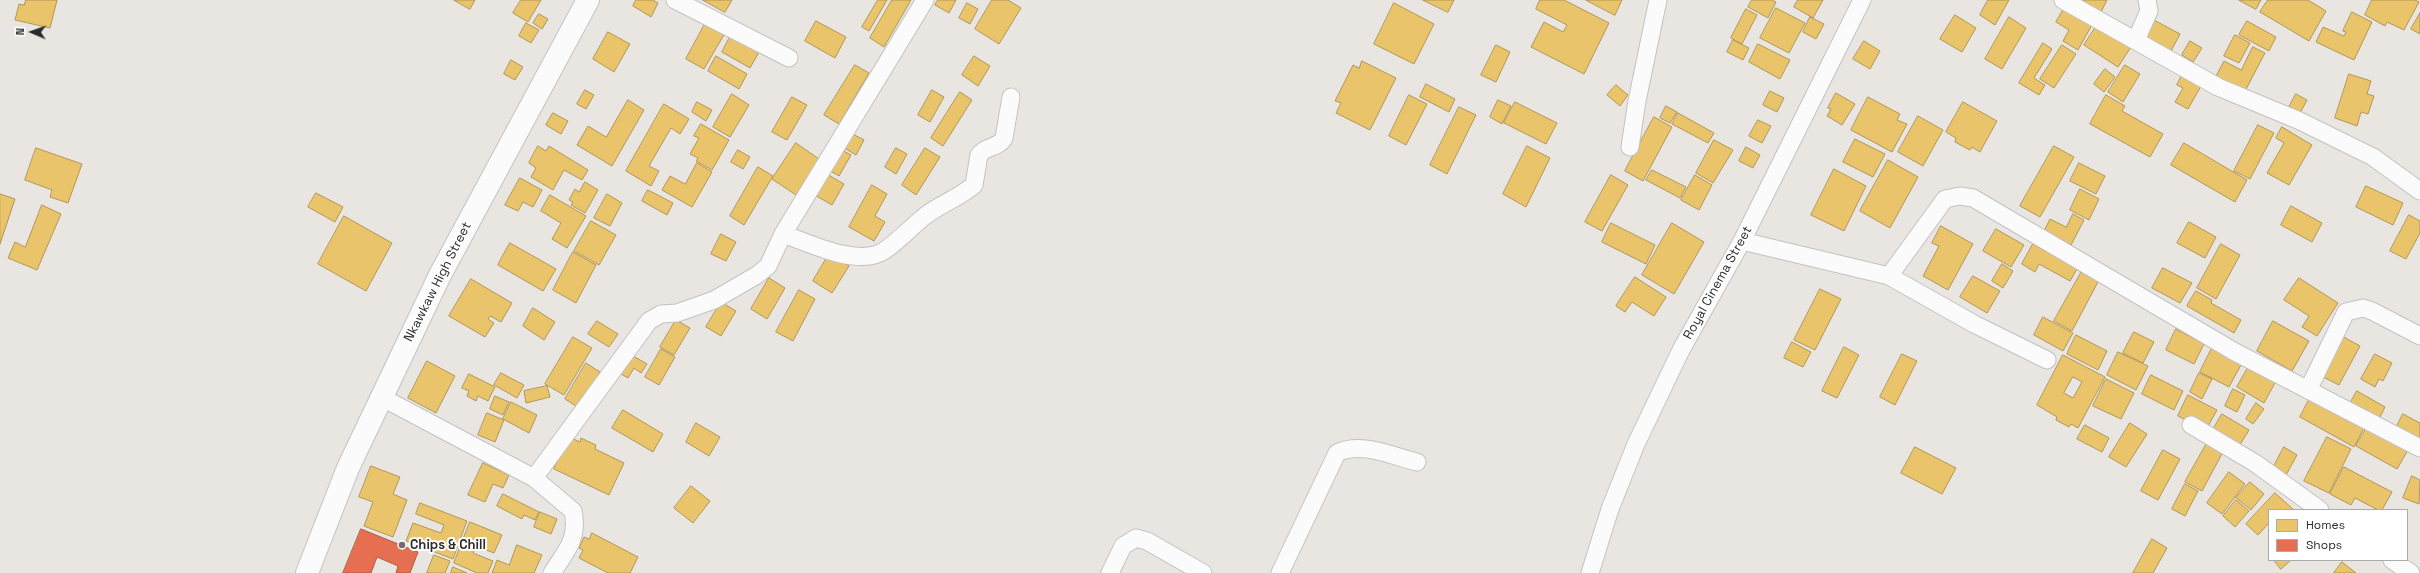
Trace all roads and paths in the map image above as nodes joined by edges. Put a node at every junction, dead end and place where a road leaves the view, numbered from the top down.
1 (588, 0) edge
2 (675, 0) edge
3 (925, 0) edge
4 (1658, 0) edge
5 (1862, 0) edge
6 (2063, 0) edge
7 (2147, 0) edge
8 (2136, 40) junction
9 (789, 58) dead end
10 (1012, 97) dead end
11 (1630, 147) dead end
12 (2420, 191) edge
13 (783, 234) junction
14 (1742, 241) junction
15 (1889, 276) junction
16 (2420, 336) edge
17 (2047, 360) dead end
18 (2308, 390) junction
19 (381, 397) junction
20 (2191, 425) dead end
21 (2420, 448) edge
22 (1416, 462) dead end
23 (534, 478) junction
24 (2319, 509) edge
25 (2393, 561) edge
26 (307, 573) edge
27 (552, 573) edge
28 (1110, 573) edge
29 (1203, 573) edge
30 (1280, 573) edge
31 (1590, 573) edge
32 (2411, 573) edge

1 - 19 main road, Nkawkaw High Street
2 - 9 street
3 - 13 street
4 - 11 street
5 - 14 street, Royal Cinema Street
6 - 8 street
7 - 8 street
8 - 12 street
10 - 13 street
13 - 23 street
14 - 15 street
14 - 31 street, Royal Cinema Street
15 - 17 street
15 - 18 street
16 - 18 street
18 - 21 street
19 - 23 street
19 - 26 main road, Nkawkaw High Street
20 - 24 street
22 - 30 street
23 - 27 street
25 - 32 street
28 - 29 street

